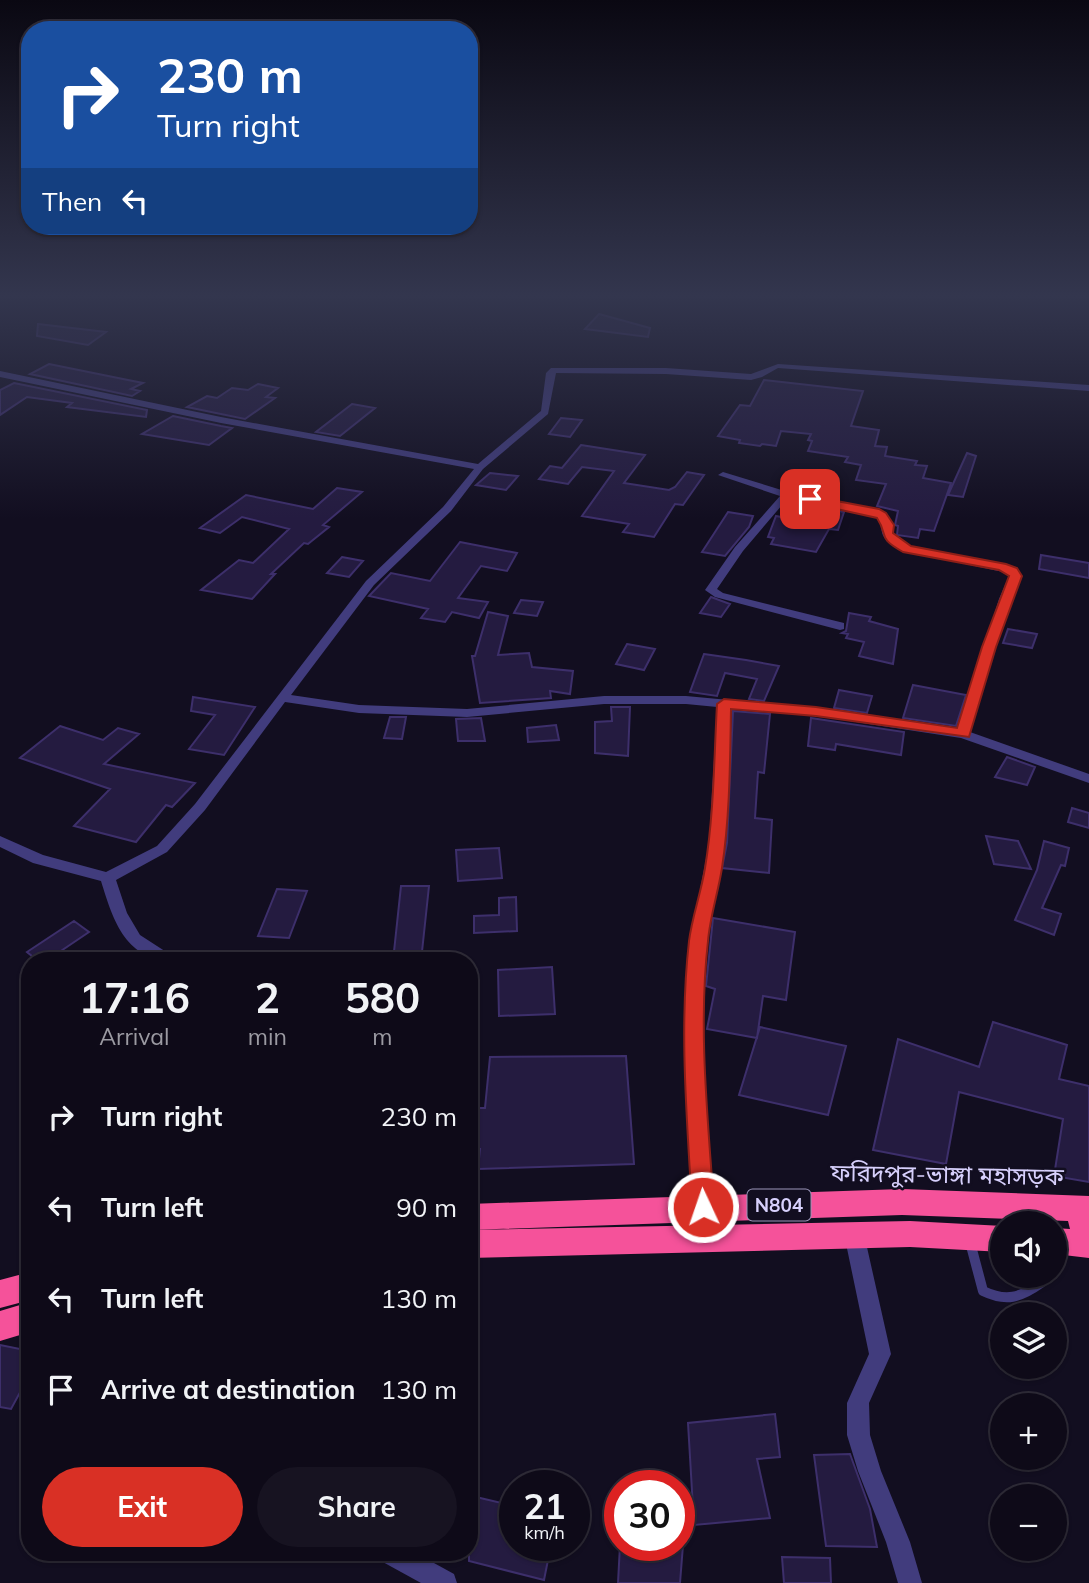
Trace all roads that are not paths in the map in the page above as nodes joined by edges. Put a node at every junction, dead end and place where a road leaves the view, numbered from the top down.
1 (552, 372) edge
2 (678, 372) edge
3 (766, 372) edge
4 (861, 372) edge
5 (0, 374) edge
6 (1089, 388) edge
7 (480, 467) junction
8 (723, 475) dead end
9 (786, 495) junction
10 (840, 626) dead end
11 (282, 698) junction
12 (724, 704) junction
13 (963, 734) junction
14 (1089, 779) edge
15 (0, 841) edge
16 (108, 878) junction
17 (154, 952) edge
18 (944, 1202) junction
19 (703, 1207) junction
20 (1084, 1209) edge
21 (478, 1217) edge
22 (854, 1234) junction
23 (961, 1237) junction
24 (990, 1238) edge
25 (708, 1240) junction
26 (1067, 1241) edge
27 (1089, 1242) edge
28 (478, 1244) edge
29 (21, 1288) edge
30 (1034, 1288) edge
31 (0, 1294) edge
32 (21, 1320) edge
33 (0, 1326) edge
34 (406, 1561) edge
35 (445, 1583) edge
36 (910, 1583) edge

1 - 7 street
2 - 3 street
4 - 6 street
5 - 7 street
7 - 11 street
8 - 9 street
9 - 10 street
9 - 13 street
11 - 12 street
11 - 16 street
12 - 13 street
12 - 19 street
13 - 14 street
15 - 16 street
16 - 17 street
18 - 19 highway, ফরিদপুর-ভাঙ্গা মহাসড়ক / N804
18 - 20 highway, ফরিদপুর-ভাঙ্গা মহাসড়ক / N804
18 - 23 highway
19 - 21 highway, ফরিদপুর-ভাঙ্গা মহাসড়ক / N804
19 - 25 street
20 - 27 highway
22 - 23 highway, N804
22 - 25 highway, N804
22 - 36 street
23 - 24 highway, N804
23 - 30 lane
25 - 28 highway, N804
26 - 27 highway
29 - 31 highway
32 - 33 highway
34 - 35 street

